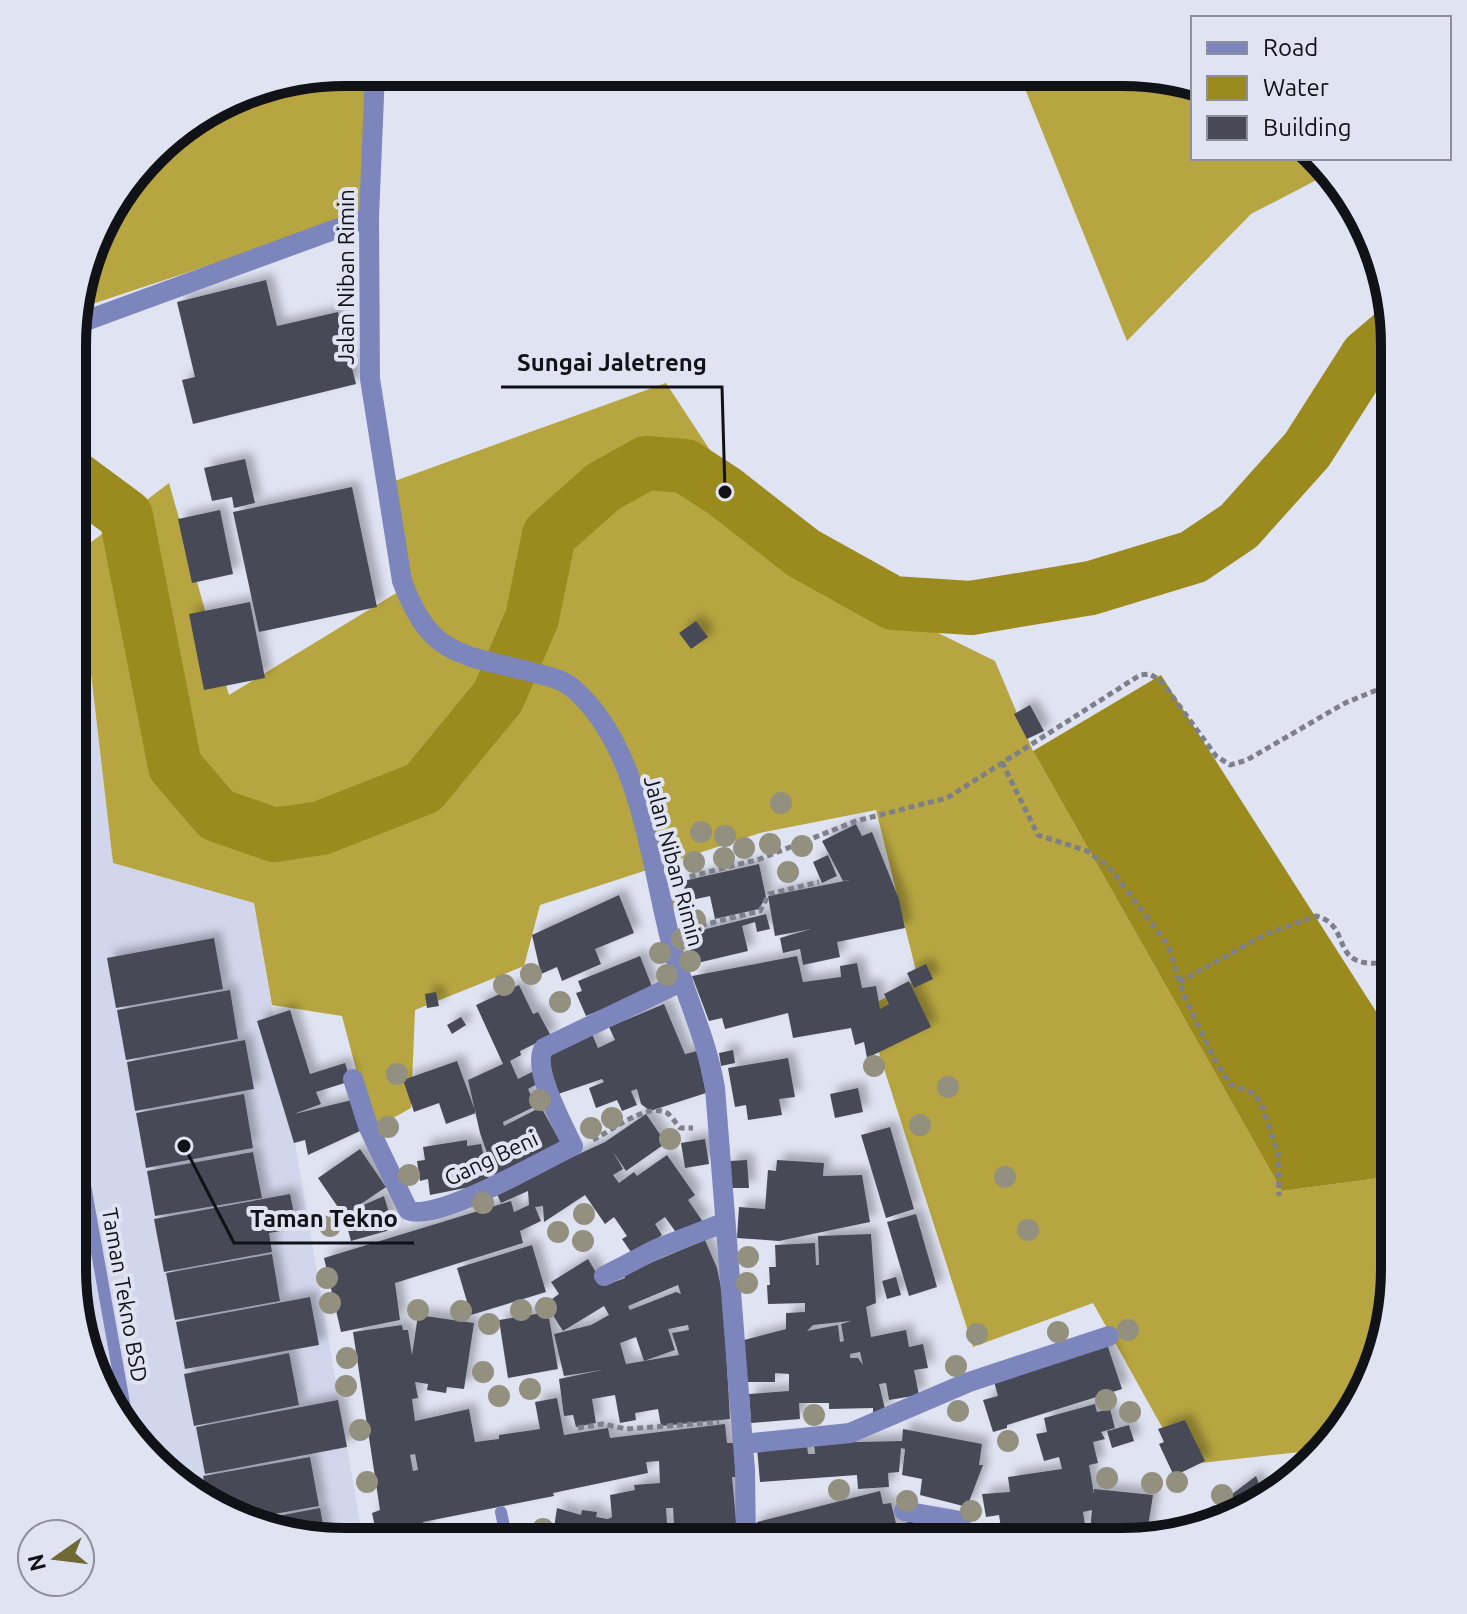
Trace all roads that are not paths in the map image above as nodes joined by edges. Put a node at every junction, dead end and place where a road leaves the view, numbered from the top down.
1 (374, 87) edge
2 (369, 217) junction
3 (87, 320) edge
4 (683, 981) junction
5 (353, 1079) dead end
6 (87, 1196) edge
7 (723, 1223) junction
8 (604, 1276) dead end
9 (1109, 1336) dead end
10 (124, 1403) edge
11 (743, 1444) junction
12 (904, 1511) dead end
13 (501, 1512) dead end
14 (504, 1527) edge
15 (746, 1527) edge
16 (961, 1527) edge

1 - 2 street, Jalan Niban Rimin
2 - 3 street
2 - 4 street, Jalan Niban Rimin
4 - 5 street, Gang Beni
4 - 7 street, Jalan Niban Rimin
6 - 10 lane, Taman Tekno BSD
7 - 8 street
7 - 11 street, Jalan Niban Rimin
9 - 11 street
11 - 15 street, Jalan Niban Rimin
12 - 16 street
13 - 14 lane

